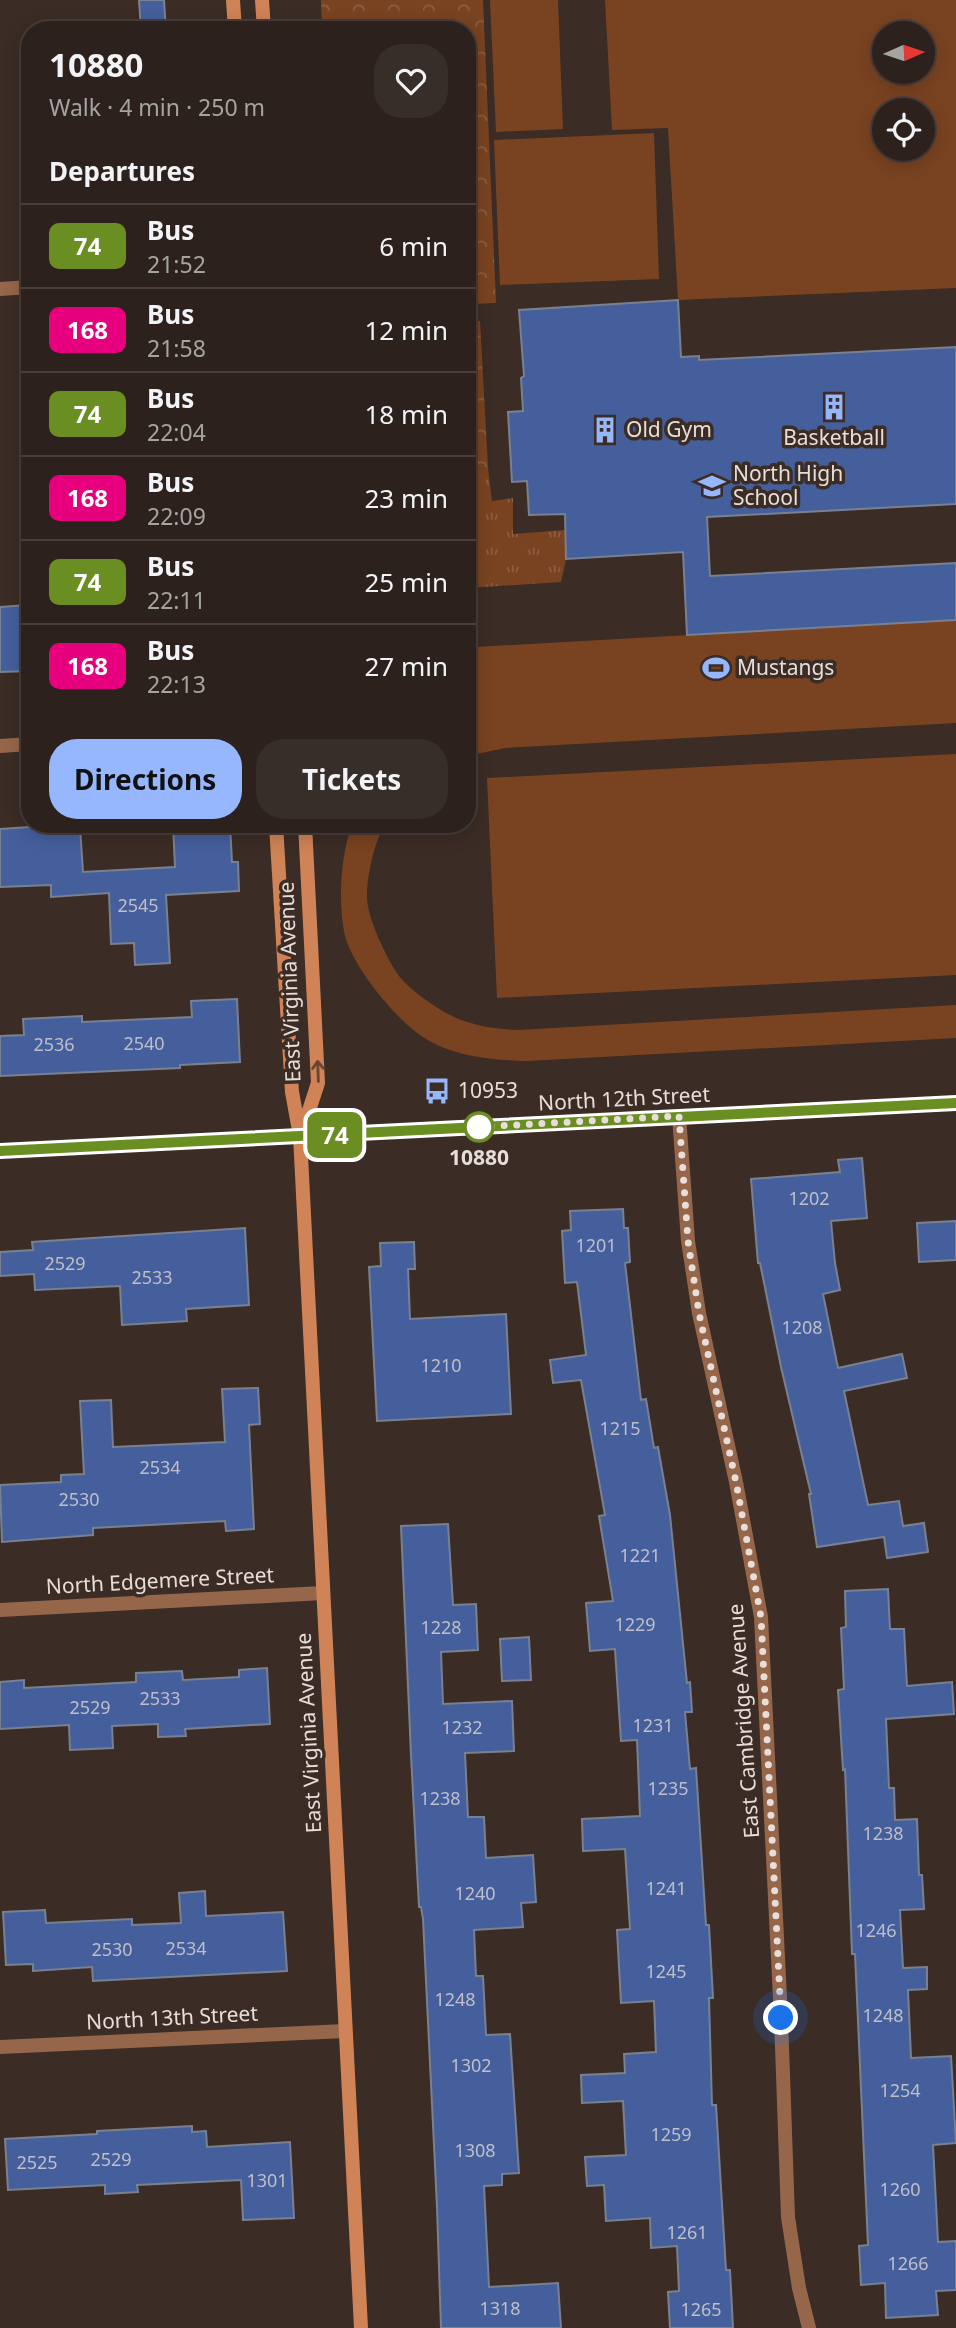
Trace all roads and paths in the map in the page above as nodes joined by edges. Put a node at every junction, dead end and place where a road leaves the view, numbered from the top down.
1 (233, 0) edge
2 (262, 0) edge
3 (234, 21) edge
4 (263, 21) edge
5 (21, 288) edge
6 (0, 289) edge
7 (21, 745) edge
8 (0, 746) edge
9 (277, 833) edge
10 (305, 833) edge
11 (956, 1103) edge
12 (679, 1116) junction
13 (300, 1136) junction
14 (0, 1151) edge
15 (323, 1593) junction
16 (0, 1610) edge
17 (345, 2031) junction
18 (0, 2047) edge
19 (361, 2328) edge
20 (808, 2328) edge

1 - 3 street
2 - 4 street
5 - 6 street
7 - 8 street
9 - 13 street, East Virginia Avenue
13 -> 10 street, East Virginia Avenue
11 - 12 street, North 12th Street
12 - 13 street, North 12th Street
12 - 20 street, East Cambridge Avenue
13 - 14 street, North 12th Street
13 - 15 street, East Virginia Avenue
15 - 16 street, North Edgemere Street
15 - 17 street, East Virginia Avenue
17 - 18 street, North 13th Street
17 - 19 street, East Virginia Avenue

